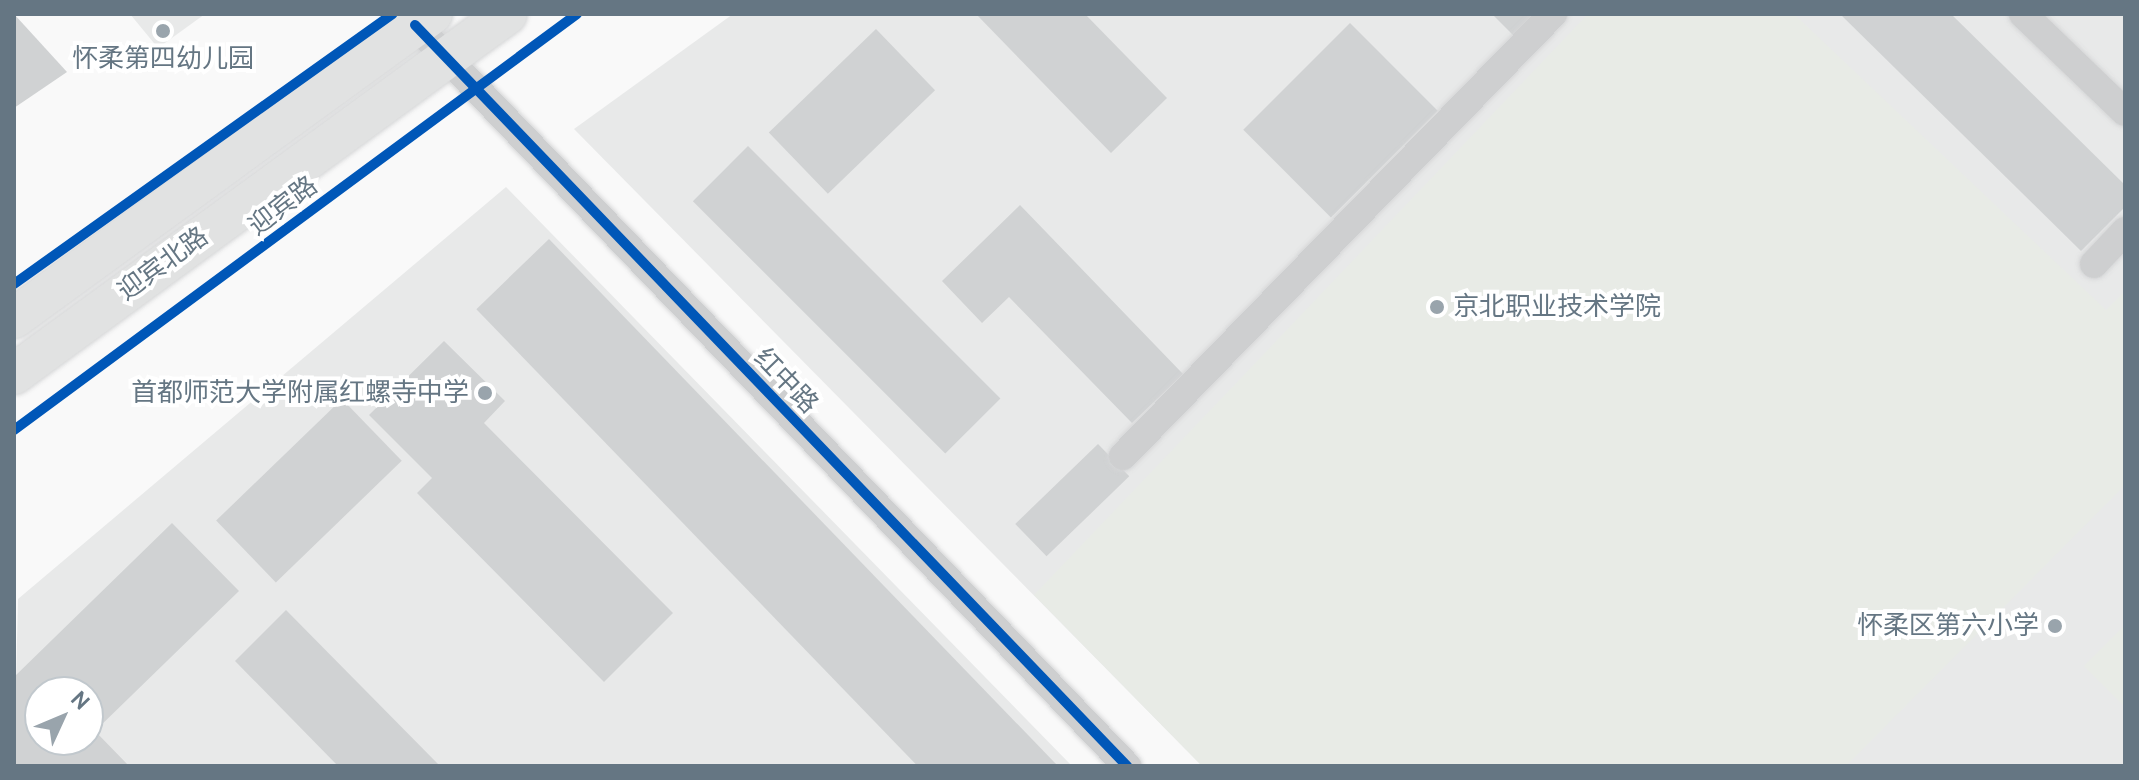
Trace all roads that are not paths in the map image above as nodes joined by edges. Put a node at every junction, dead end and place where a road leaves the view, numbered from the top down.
1 (507, 14) edge
2 (1553, 14) edge
3 (2023, 14) edge
4 (424, 20) edge
5 (444, 59) junction
6 (2125, 112) edge
7 (2125, 231) edge
8 (2094, 264) dead end
9 (14, 318) edge
10 (14, 374) edge
11 (1123, 456) dead end
12 (1127, 766) edge

1 - 5 main road, 迎宾北路
2 - 11 street
3 - 6 street
4 - 5 street, 红中路
4 - 9 main road, 迎宾北路
5 - 10 main road, 迎宾北路
5 - 12 street, 红中路
7 - 8 street

